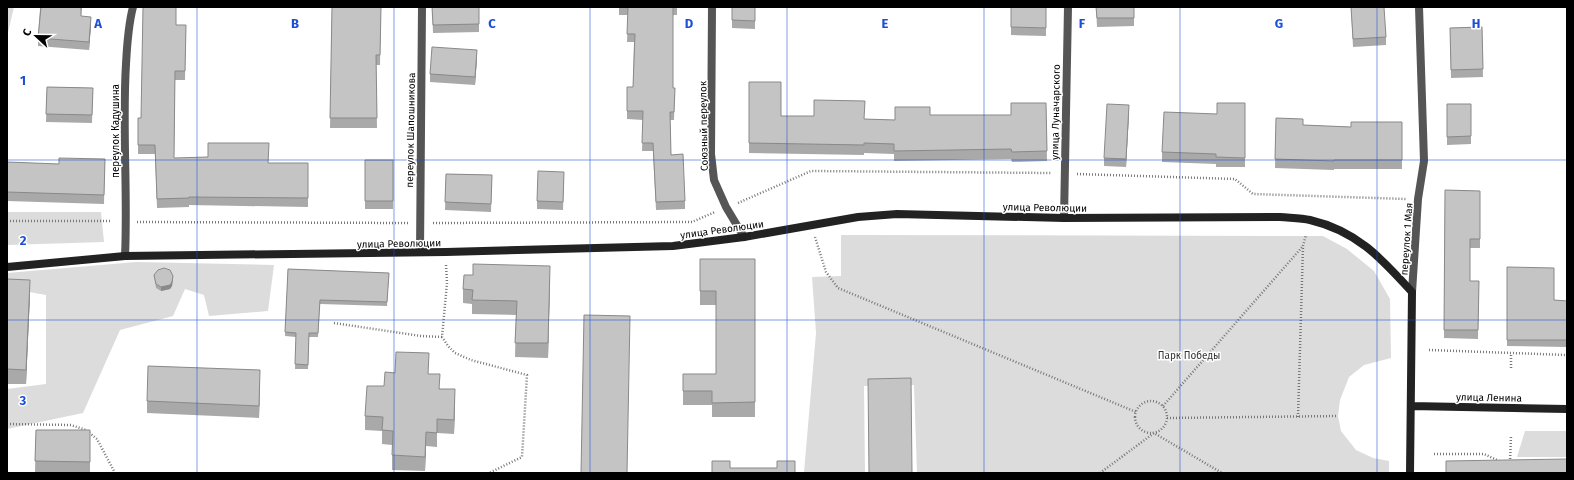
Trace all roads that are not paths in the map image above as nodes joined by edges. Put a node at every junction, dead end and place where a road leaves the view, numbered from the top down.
1 (133, 7) edge
2 (422, 7) edge
3 (712, 7) edge
4 (1068, 7) edge
5 (1419, 7) edge
6 (1064, 218) junction
7 (744, 238) junction
8 (420, 252) junction
9 (125, 256) junction
10 (7, 267) edge
11 (1412, 292) junction
12 (1411, 406) junction
13 (1567, 409) edge
14 (1410, 473) edge

1 - 9 street, переулок Кадушина
2 - 8 street, переулок Шапошникова
3 - 7 street, Союзный переулок
4 - 6 street, улица Луначарского
5 - 11 street, переулок 1 Мая
6 - 7 main road, улица Революции
6 - 11 main road, улица Революции
7 - 8 main road, улица Революции
8 - 9 main road, улица Революции
9 - 10 main road, улица Революции
11 - 12 main road, переулок 1 Мая
12 - 13 main road, улица Ленина
12 - 14 main road, переулок 1 Мая

